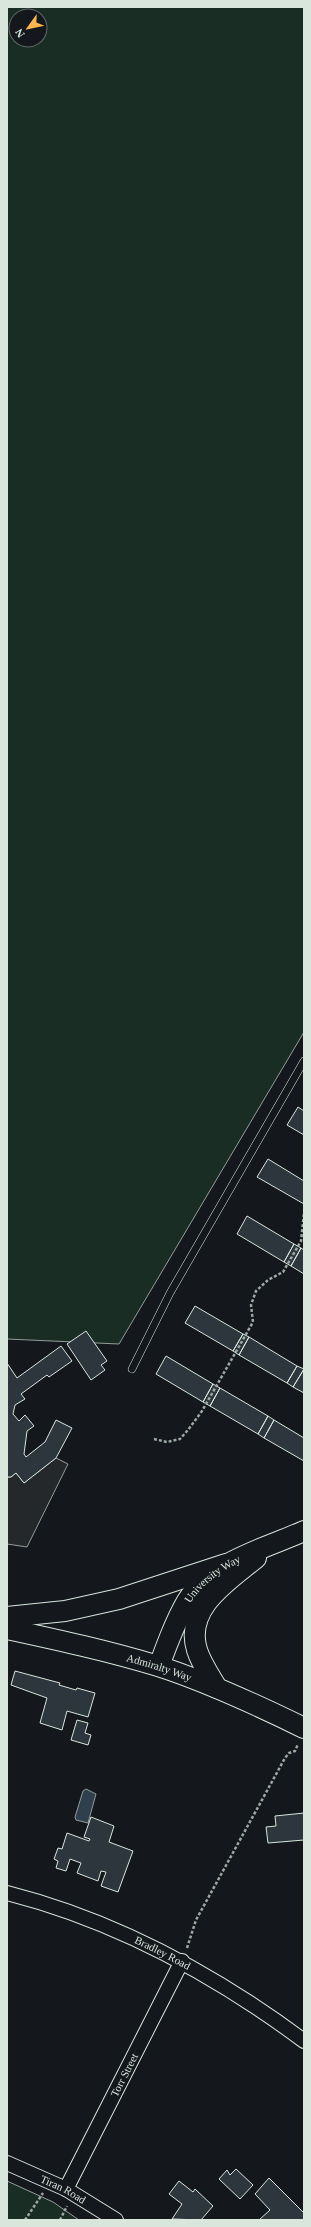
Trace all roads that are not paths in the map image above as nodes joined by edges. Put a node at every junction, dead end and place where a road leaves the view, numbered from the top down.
1 (304, 1061) edge
2 (132, 1368) dead end
3 (304, 1531) edge
4 (271, 1545) junction
5 (226, 1564) junction
6 (7, 1617) edge
7 (7, 1629) edge
8 (159, 1666) junction
9 (217, 1688) junction
10 (304, 1728) edge
11 (7, 1893) edge
12 (182, 1962) junction
13 (304, 2041) edge
14 (7, 2163) edge
15 (66, 2188) junction
16 (116, 2220) edge

1 - 2 lane
3 - 4 main road, University Way
4 - 5 main road, University Way
4 - 9 main road
5 - 6 main road
5 - 8 main road, University Way
7 - 8 main road, Admiralty Way
8 - 9 main road, Admiralty Way
9 - 10 main road, Admiralty Way
11 - 12 street, Bradley Road
12 - 13 street, Bradley Road
12 - 15 street, Torr Street
14 - 15 street, Tiran Road
15 - 16 street, Tiran Road

